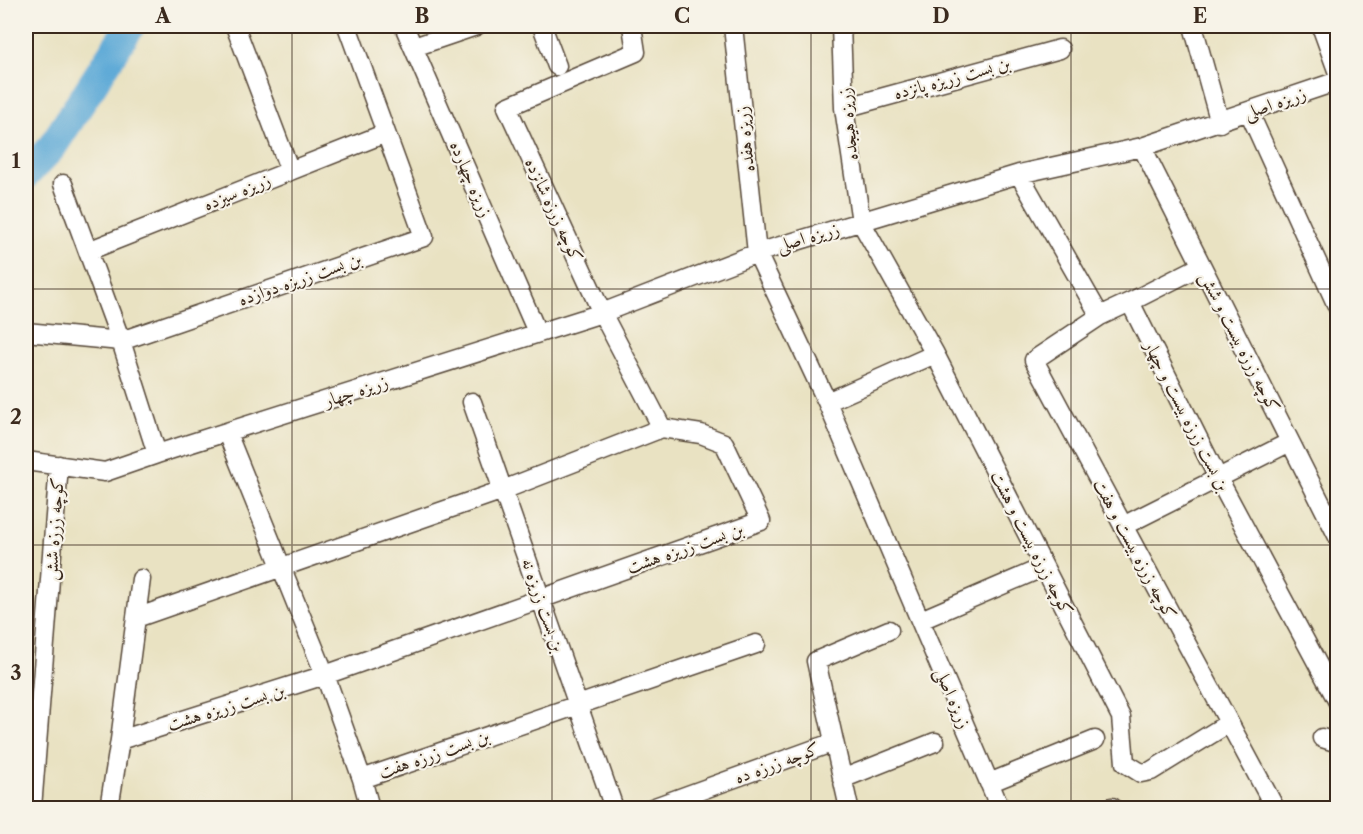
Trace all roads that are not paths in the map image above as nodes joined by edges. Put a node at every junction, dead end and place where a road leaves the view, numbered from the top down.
1 (235, 26) edge
2 (347, 26) edge
3 (404, 26) edge
4 (476, 26) edge
5 (542, 26) edge
6 (632, 26) edge
7 (733, 26) edge
8 (841, 26) edge
9 (1193, 26) edge
10 (1320, 26) edge
11 (414, 47) junction
12 (1060, 49) dead end
13 (557, 66) dead end
14 (1338, 73) edge
15 (1338, 81) edge
16 (844, 108) junction
17 (1249, 112) junction
18 (1220, 123) junction
19 (386, 133) junction
20 (1142, 147) junction
21 (290, 171) junction
22 (1019, 174) junction
23 (63, 184) dead end
24 (861, 222) junction
25 (88, 251) junction
26 (757, 252) junction
27 (1202, 266) junction
28 (1130, 302) junction
29 (1337, 308) edge
30 (602, 313) junction
31 (1100, 316) junction
32 (26, 332) edge
33 (537, 332) junction
34 (121, 341) junction
35 (935, 354) junction
36 (472, 402) dead end
37 (827, 402) junction
38 (662, 428) junction
39 (227, 433) junction
40 (1290, 442) junction
41 (157, 454) junction
42 (26, 461) edge
43 (59, 465) junction
44 (1218, 478) junction
45 (503, 490) junction
46 (1123, 526) junction
47 (1338, 537) edge
48 (1044, 567) junction
49 (282, 568) junction
50 (141, 579) dead end
51 (541, 599) junction
52 (136, 618) junction
53 (921, 620) junction
54 (889, 630) dead end
55 (756, 644) dead end
56 (325, 675) junction
57 (1338, 702) edge
58 (578, 703) junction
59 (1229, 723) junction
60 (120, 740) junction
61 (1095, 740) dead end
62 (834, 742) junction
63 (935, 742) dead end
64 (362, 779) junction
65 (842, 779) junction
66 (989, 783) junction
67 (32, 808) edge
68 (109, 808) edge
69 (370, 808) edge
70 (614, 808) edge
71 (652, 808) edge
72 (849, 808) edge
73 (1000, 808) edge
74 (1274, 808) edge

1 - 21 street
2 - 19 street, بن بست زریزه دوازده
3 - 11 street, زریزه چهارده
4 - 11 street
5 - 13 street
6 - 30 street, کوچه زرزه شانزده
7 - 26 street, زریزه هفده
8 - 16 street, زریزه هیجده
9 - 18 street
10 - 14 street
11 - 33 street, زریزه چهارده
12 - 16 street, بن بست زریزه پانزده
15 - 17 street, زریزه اصلی
16 - 24 street, زریزه هیجده
17 - 18 street, زریزه اصلی
17 - 29 street
18 - 20 street, زریزه اصلی
19 - 21 street, زریزه سیزده
19 - 34 street, بن بست زریزه دوازده
20 - 22 street, زریزه اصلی
20 - 27 street, کوچه زرزه بیست و شش
21 - 25 street, زریزه سیزده
22 - 24 street, زریزه اصلی
22 - 31 street
23 - 25 street
24 - 26 street, زریزه اصلی
24 - 35 street, کوچه زرزه بیست و هشت
25 - 34 street
26 - 30 street, زریزه چهار
26 - 37 street, زریزه اصلی
27 - 28 street
27 - 40 street, کوچه زرزه بیست و شش
28 - 31 street
28 - 44 street, بن بست زرزه بیست و چهار
30 - 33 street, زریزه چهار
30 - 38 street, کوچه زرزه شانزده
31 - 46 street, کوچه زرزه بیست و هفت
32 - 34 street
33 - 39 street, زریزه چهار
34 - 41 street
35 - 37 street
35 - 48 street, کوچه زرزه بیست و هشت
36 - 45 street, بن بست زریزه نه
37 - 53 street, زریزه اصلی
38 - 45 street
38 - 51 street, بن بست زریزه هشت
39 - 41 street, زریزه چهار
39 - 49 street, بن بست زرزه هفت
40 - 44 street
40 - 47 street, کوچه زرزه بیست و شش
41 - 43 street, زریزه چهار
42 - 43 street, زریزه چهار
43 - 67 street, کوچه زرزه شش
44 - 46 street
44 - 57 street, بن بست زرزه بیست و چهار
45 - 49 street
45 - 51 street, بن بست زریزه نه
46 - 59 street, کوچه زرزه بیست و هفت
48 - 53 street
48 - 59 street, کوچه زرزه بیست و هشت
49 - 52 street
49 - 56 street, بن بست زرزه هفت
50 - 52 street
51 - 56 street, بن بست زریزه هشت
51 - 58 street, بن بست زریزه نه
52 - 60 street
53 - 66 street, زریزه اصلی
54 - 62 street
55 - 58 street, بن بست زرزه هفت
56 - 60 street, بن بست زریزه هشت
56 - 64 street, بن بست زرزه هفت
58 - 64 street, بن بست زرزه هفت
58 - 70 street, بن بست زریزه نه
59 - 74 street, کوچه زرزه بیست و هفت
60 - 68 street
61 - 66 street
62 - 65 street
62 - 71 street, کوچه زرزه ده
63 - 65 street
64 - 69 street
65 - 72 street
66 - 73 street, زریزه اصلی

